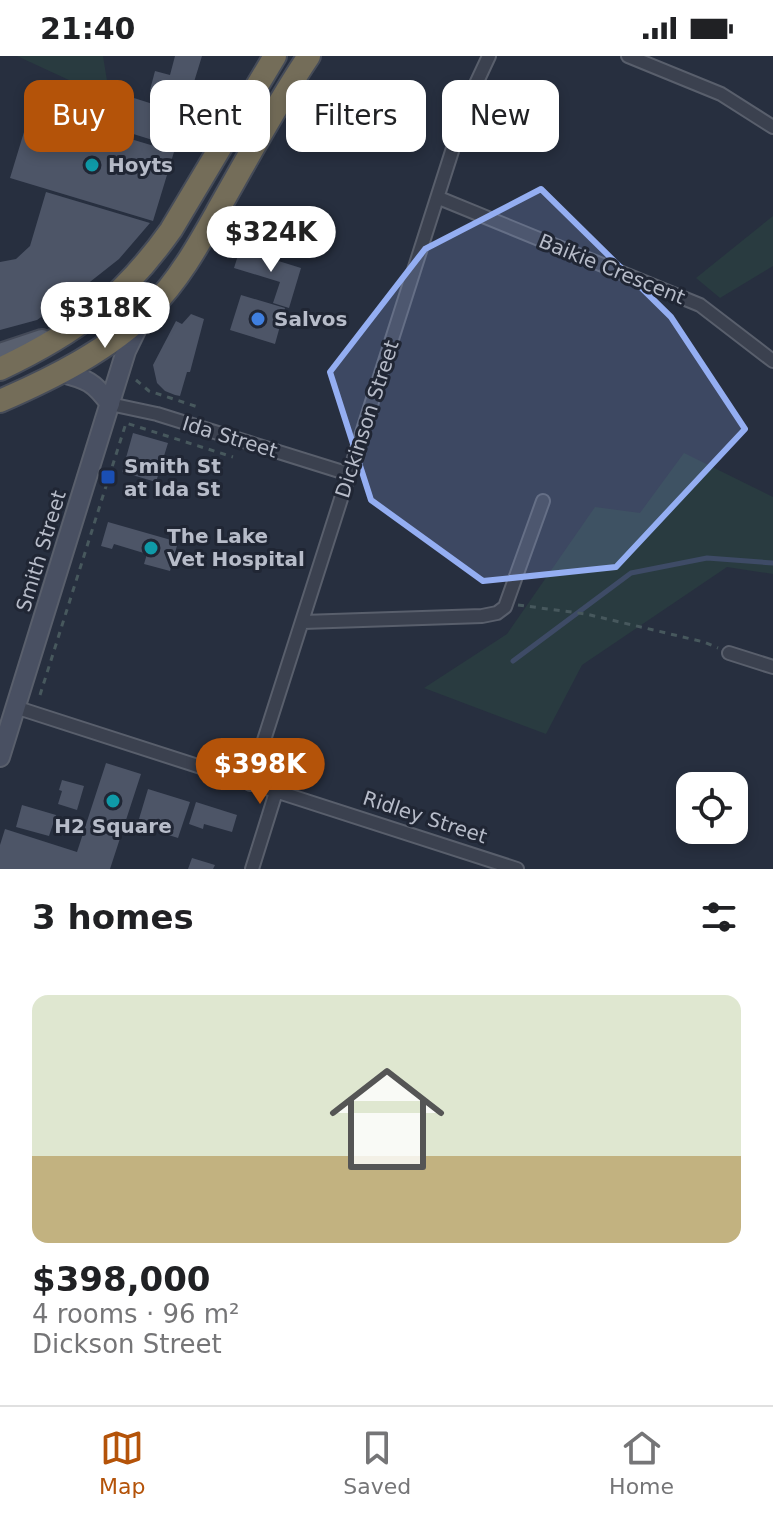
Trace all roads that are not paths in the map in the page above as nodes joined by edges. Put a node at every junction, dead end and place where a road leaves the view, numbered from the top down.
1 (275, 56) edge
2 (309, 56) edge
3 (489, 56) edge
4 (628, 56) edge
5 (773, 127) edge
6 (439, 198) junction
7 (144, 314) junction
8 (74, 329) junction
9 (0, 354) edge
10 (773, 361) edge
11 (0, 369) edge
12 (59, 372) junction
13 (0, 401) edge
14 (110, 404) junction
15 (349, 474) junction
16 (543, 501) dead end
17 (303, 622) junction
18 (729, 653) road end
19 (773, 667) edge
20 (8, 705) edge
21 (0, 757) edge
22 (250, 784) junction
23 (276, 792) junction
24 (252, 869) edge
25 (517, 869) edge

1 - 8 highway
2 - 7 highway
3 - 6 street, Dickinson Street
4 - 5 street
6 - 10 street, Baikie Crescent
6 - 15 street, Dickinson Street
7 - 12 highway
7 - 14 street, Smith Street
8 - 9 main road
8 - 11 highway
12 - 13 highway
12 - 14 street
14 - 15 street, Ida Street
14 - 20 street, Smith Street
15 - 17 street, Dickinson Street
16 - 17 street
17 - 22 street, Dickinson Street
18 - 19 street
20 - 21 street, Smith Street
20 - 22 street, Ridley Street
22 - 23 street, Ridley Street
23 - 24 street
23 - 25 street, Ridley Street

